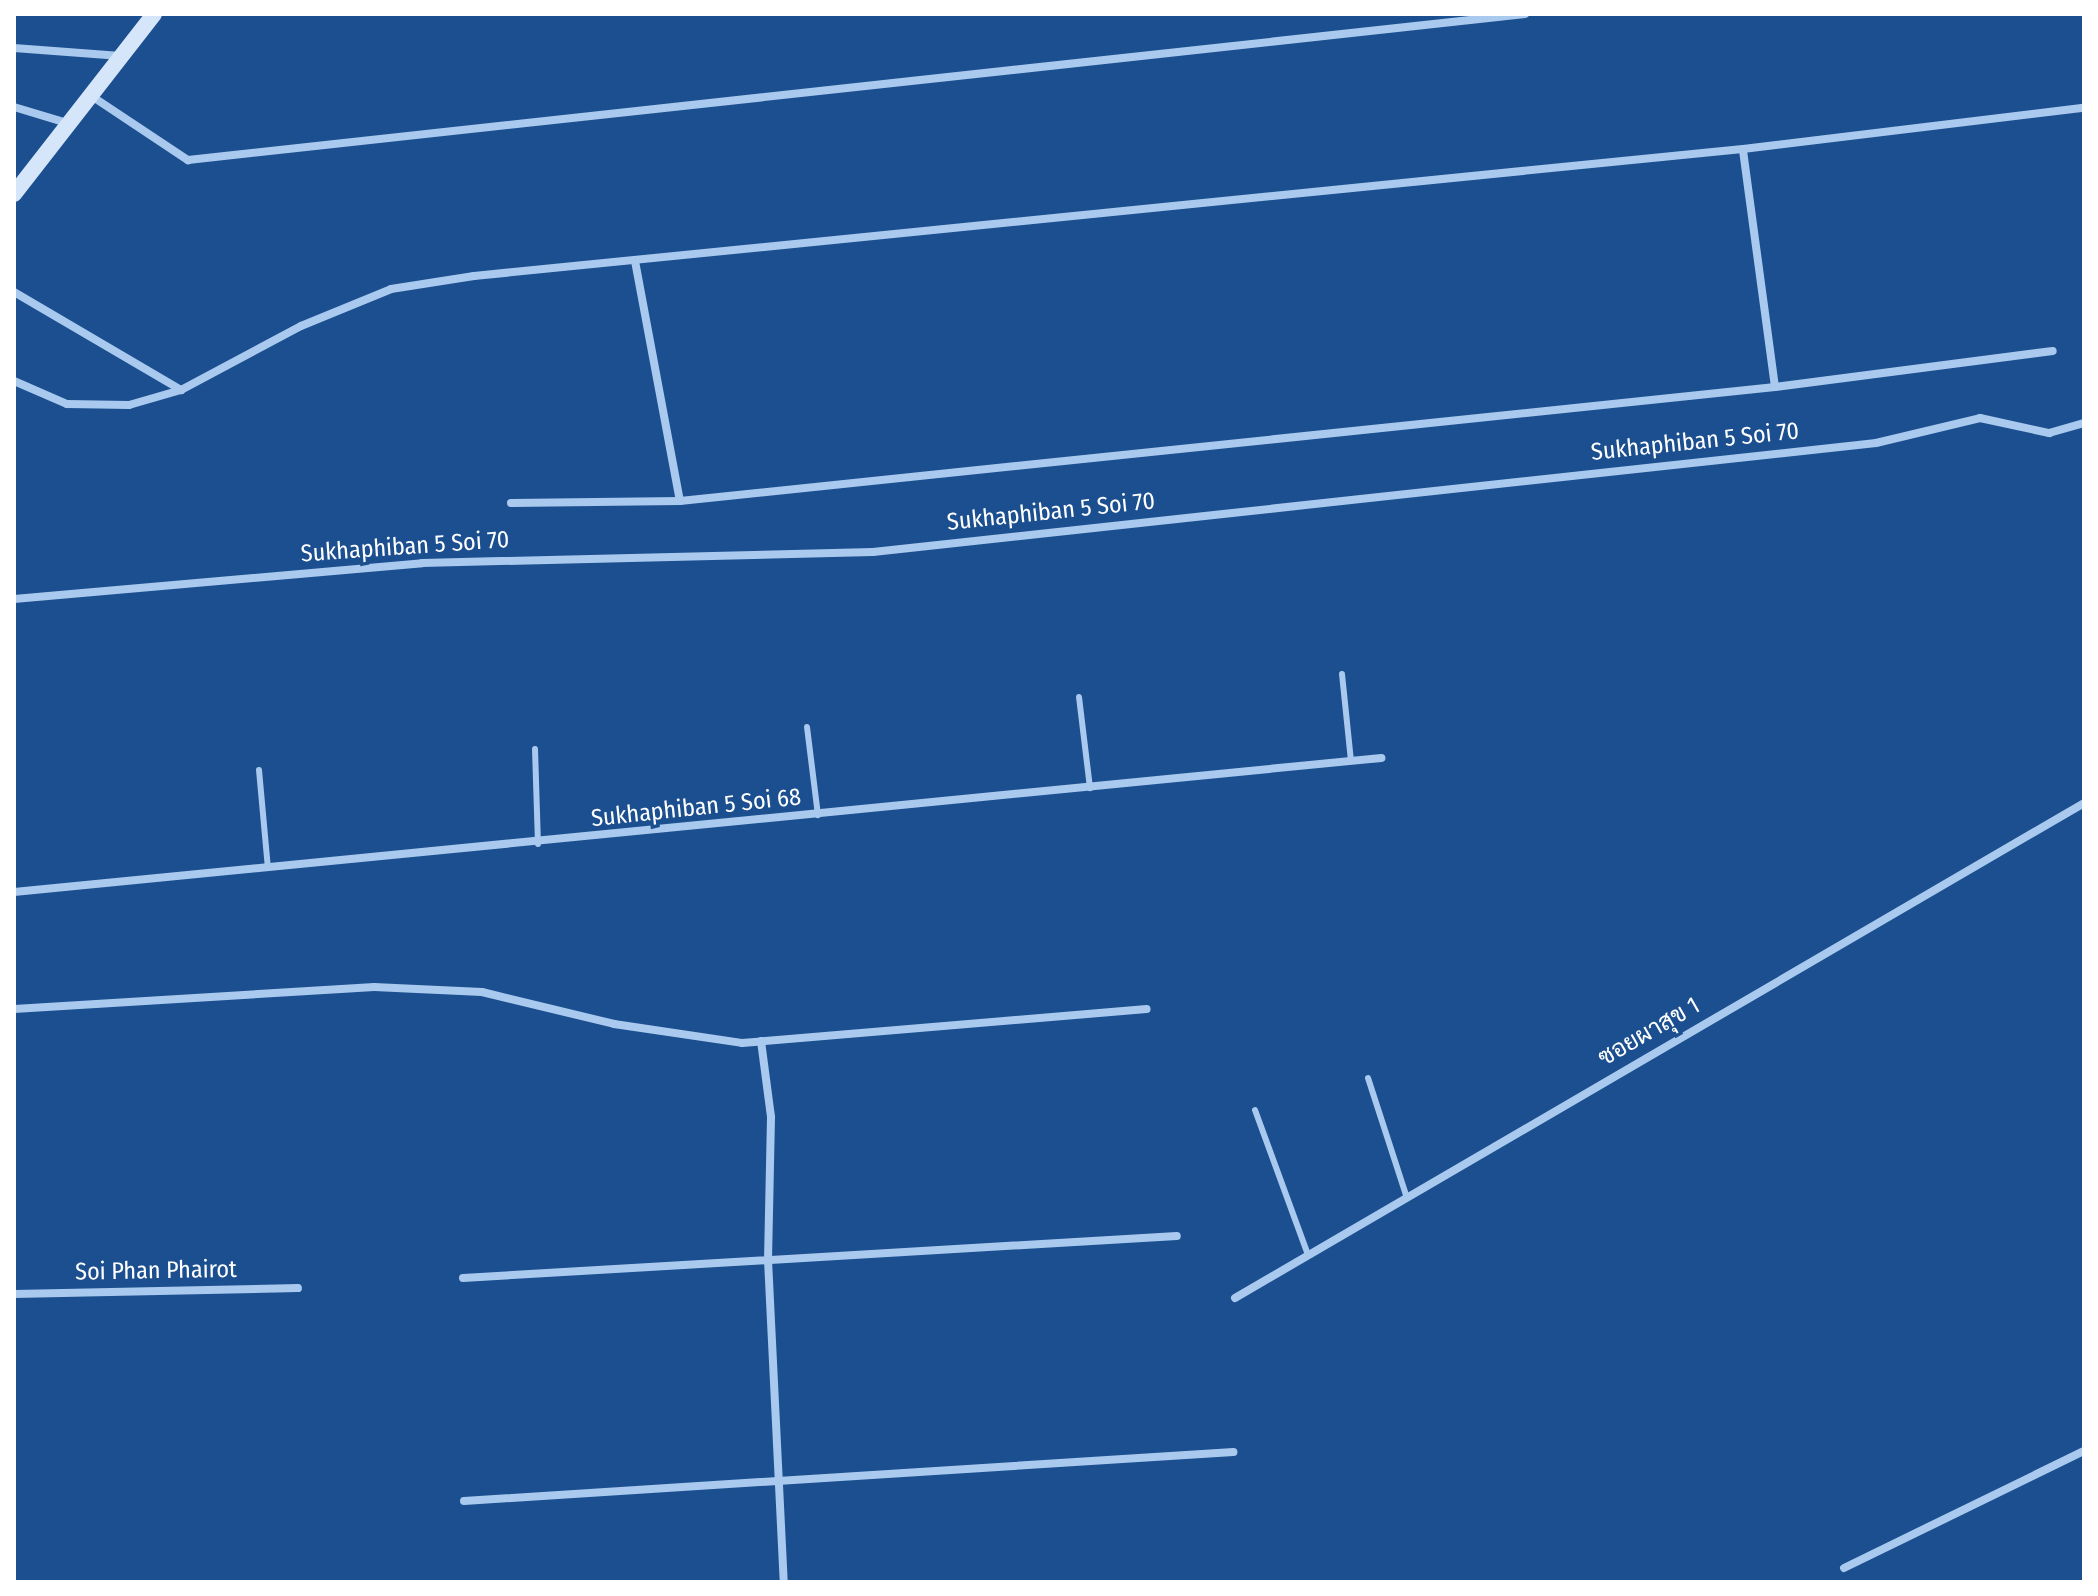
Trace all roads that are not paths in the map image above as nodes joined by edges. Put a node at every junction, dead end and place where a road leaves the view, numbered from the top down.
1 (154, 14) edge
2 (1525, 14) edge
3 (14, 48) edge
4 (121, 56) junction
5 (89, 94) junction
6 (14, 107) edge
7 (2084, 108) edge
8 (67, 123) junction
9 (1743, 149) junction
10 (14, 194) edge
11 (635, 261) junction
12 (14, 292) edge
13 (2053, 351) dead end
14 (14, 381) edge
15 (1775, 387) junction
16 (181, 390) junction
17 (2084, 423) edge
18 (680, 501) junction
19 (511, 503) dead end
20 (14, 599) edge
21 (1342, 674) dead end
22 (1079, 697) dead end
23 (807, 727) dead end
24 (535, 749) dead end
25 (1381, 758) dead end
26 (1351, 761) junction
27 (259, 770) dead end
28 (1090, 788) junction
29 (2084, 803) edge
30 (818, 815) junction
31 (538, 844) junction
32 (268, 868) junction
33 (14, 892) edge
34 (14, 1009) edge
35 (1147, 1009) dead end
36 (761, 1041) junction
37 (1368, 1078) dead end
38 (1255, 1110) dead end
39 (1406, 1195) junction
40 (1177, 1236) dead end
41 (1308, 1255) junction
42 (768, 1260) junction
43 (463, 1278) dead end
44 (298, 1288) dead end
45 (14, 1294) edge
46 (1235, 1298) dead end
47 (2084, 1451) edge
48 (1233, 1452) dead end
49 (780, 1477) junction
50 (464, 1501) dead end
51 (1844, 1568) dead end
52 (784, 1582) edge

1 - 4 main road
2 - 5 street
3 - 4 street
4 - 5 main road
5 - 8 main road
6 - 8 street
7 - 9 street
8 - 10 main road
9 - 11 street
9 - 15 street
11 - 16 street
11 - 18 street
12 - 16 street
13 - 15 street
14 - 16 street
15 - 18 street
17 - 20 street, Sukhaphiban 5 Soi 70
18 - 19 street
21 - 26 lane
22 - 28 lane
23 - 30 lane
24 - 31 lane
25 - 26 street, Sukhaphiban 5 Soi 68
26 - 28 street, Sukhaphiban 5 Soi 68
27 - 32 lane
28 - 30 street, Sukhaphiban 5 Soi 68
29 - 39 street, ซอยผาสุข 1
30 - 31 street, Sukhaphiban 5 Soi 68
31 - 32 street, Sukhaphiban 5 Soi 68
32 - 33 street, Sukhaphiban 5 Soi 68
34 - 36 street
35 - 36 street
36 - 42 street
37 - 39 lane
38 - 41 lane
39 - 41 street, ซอยผาสุข 1
40 - 42 street
41 - 46 street, ซอยผาสุข 1
42 - 43 street
42 - 49 street
44 - 45 street, Soi Phan Phairot
47 - 51 street
48 - 49 street
49 - 50 street
49 - 52 street

